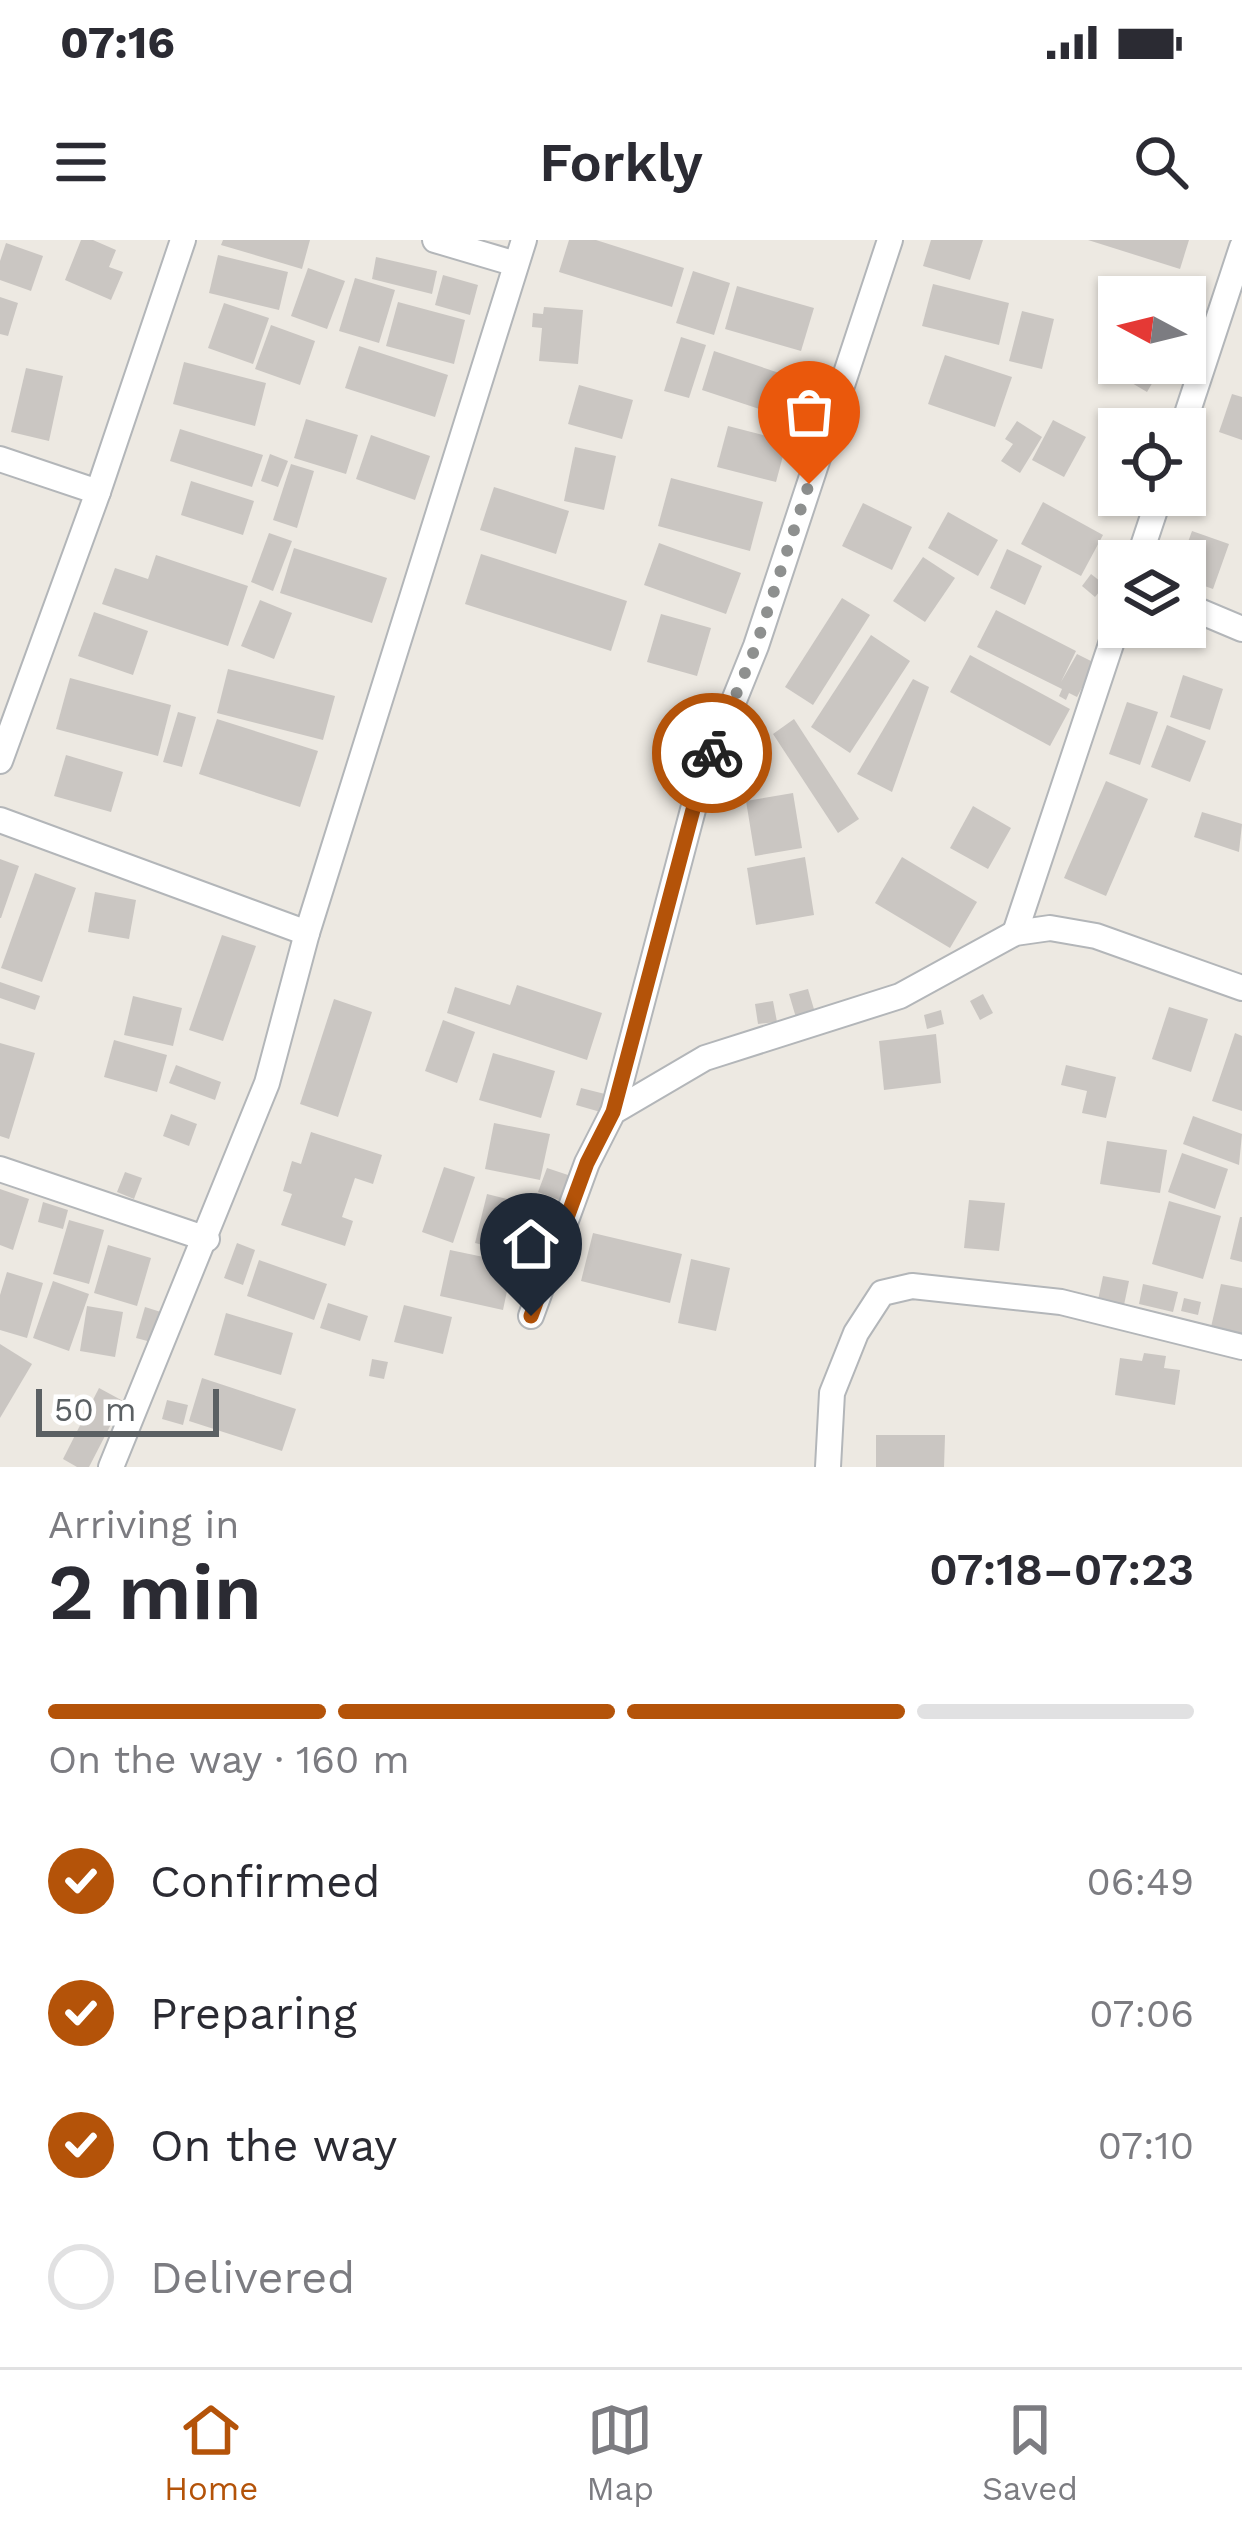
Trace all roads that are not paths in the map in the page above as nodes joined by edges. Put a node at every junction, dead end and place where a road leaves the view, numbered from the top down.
1 (183, 240) edge
2 (435, 240) edge
3 (890, 240) edge
4 (1242, 248) edge
5 (520, 252) edge
6 (1189, 408) edge
7 (0, 459) edge
8 (98, 492) junction
9 (1206, 614) edge
10 (1242, 629) edge
11 (1110, 648) edge
12 (0, 761) edge
13 (0, 820) edge
14 (307, 933) junction
15 (1015, 933) junction
16 (1242, 988) edge
17 (613, 1112) junction
18 (0, 1169) edge
19 (207, 1239) junction
20 (531, 1316) dead end
21 (1242, 1347) edge
22 (111, 1467) edge
23 (827, 1467) edge

1 - 8 street
2 - 5 street
3 - 17 street
4 - 6 street
5 - 14 street
7 - 8 street
8 - 12 street
9 - 10 street
11 - 15 street
13 - 14 street
14 - 19 street
15 - 16 street
15 - 17 street
17 - 20 street
18 - 19 street
19 - 22 street
21 - 23 street

